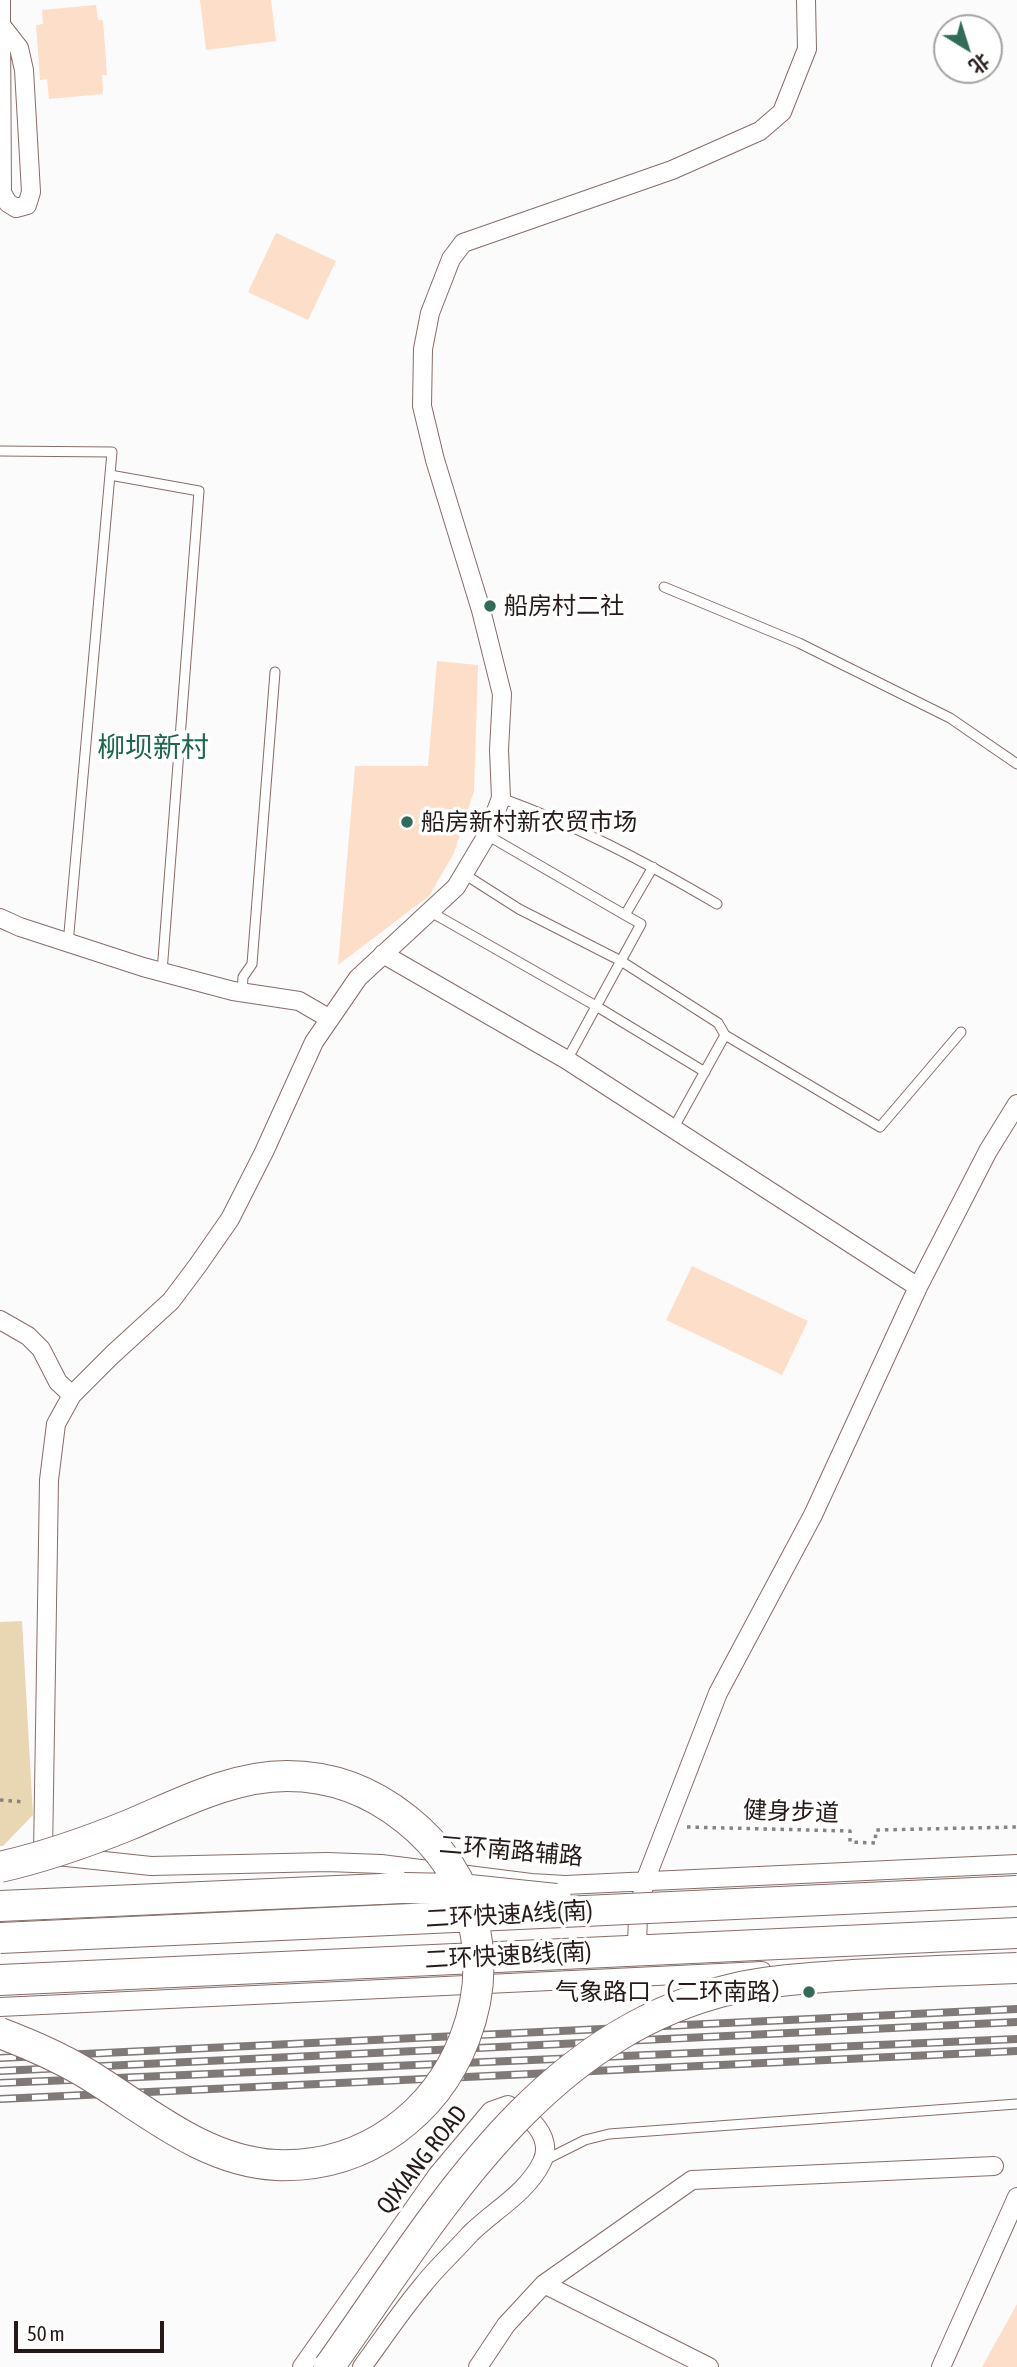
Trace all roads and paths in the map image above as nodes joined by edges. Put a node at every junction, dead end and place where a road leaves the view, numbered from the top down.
1 (1, 0) edge
2 (806, 0) edge
3 (1, 25) edge
4 (0, 452) edge
5 (110, 475) junction
6 (664, 587) dead end
7 (275, 672) dead end
8 (1017, 764) edge
9 (501, 798) junction
10 (487, 835) junction
11 (653, 867) junction
12 (464, 874) junction
13 (717, 904) dead end
14 (429, 911) junction
15 (625, 915) junction
16 (0, 918) edge
17 (68, 944) junction
18 (383, 954) junction
19 (621, 961) junction
20 (162, 972) junction
21 (242, 992) junction
22 (596, 1006) junction
23 (330, 1019) junction
24 (961, 1032) dead end
25 (725, 1035) junction
26 (567, 1060) junction
27 (705, 1072) junction
28 (1017, 1104) edge
29 (673, 1129) junction
30 (918, 1287) junction
31 (0, 1320) edge
32 (72, 1395) junction
33 (0, 1800) edge
34 (45, 1803) junction
35 (667, 1827) junction
36 (1017, 1827) edge
37 (0, 1853) edge
38 (43, 1854) junction
39 (1017, 1864) edge
40 (0, 1867) edge
41 (645, 1881) junction
42 (1017, 1891) edge
43 (0, 1906) edge
44 (661, 1908) junction
45 (1017, 1933) edge
46 (0, 1938) edge
47 (637, 1945) dead end
48 (1017, 1959) edge
49 (1017, 1968) edge
50 (0, 1980) edge
51 (0, 2007) edge
52 (0, 2033) edge
53 (1017, 2104) edge
54 (543, 2160) junction
55 (994, 2166) dead end
56 (1017, 2197) edge
57 (544, 2284) junction
58 (302, 2367) edge
59 (329, 2367) edge
60 (362, 2367) edge
61 (478, 2367) edge
62 (709, 2367) edge
63 (941, 2367) edge

1 - 3 street
2 - 9 street
3 - 3 street
4 - 5 lane
5 - 17 lane
5 - 20 lane
6 - 8 lane
7 - 21 lane
9 - 10 street
9 - 11 lane
10 - 12 street
10 - 15 lane
11 - 13 lane
11 - 15 lane
12 - 14 street
12 - 19 lane
14 - 18 street
14 - 22 lane
15 - 19 lane
16 - 17 street
17 - 20 street
18 - 23 street
18 - 26 street
19 - 22 lane
19 - 25 lane
20 - 21 street
21 - 23 street
22 - 26 lane
22 - 27 lane
23 - 32 street
24 - 25 lane
25 - 27 lane
26 - 29 street
27 - 29 lane
28 - 30 street
29 - 30 street
30 - 35 street
31 - 32 street
32 - 34 street
33 - 34 path
34 - 38 street
35 - 36 path, 健身步道
35 - 41 street
37 - 38 street, 二环南路辅路
38 - 41 street, 二环南路辅路
39 - 41 street, 二环南路辅路
40 - 52 highway, bridge
41 - 47 street
42 - 44 highway, 二环快速A线(南), bridge
43 - 44 highway, bridge
44 - 46 highway, 二环快速A线(南), bridge
45 - 50 highway, 二环快速B线(南)
48 - 51 street
49 - 59 highway, bridge
53 - 54 lane
54 - 58 street, QIXIANG ROAD
54 - 60 street
55 - 57 street
56 - 63 street
57 - 61 street
57 - 62 street

